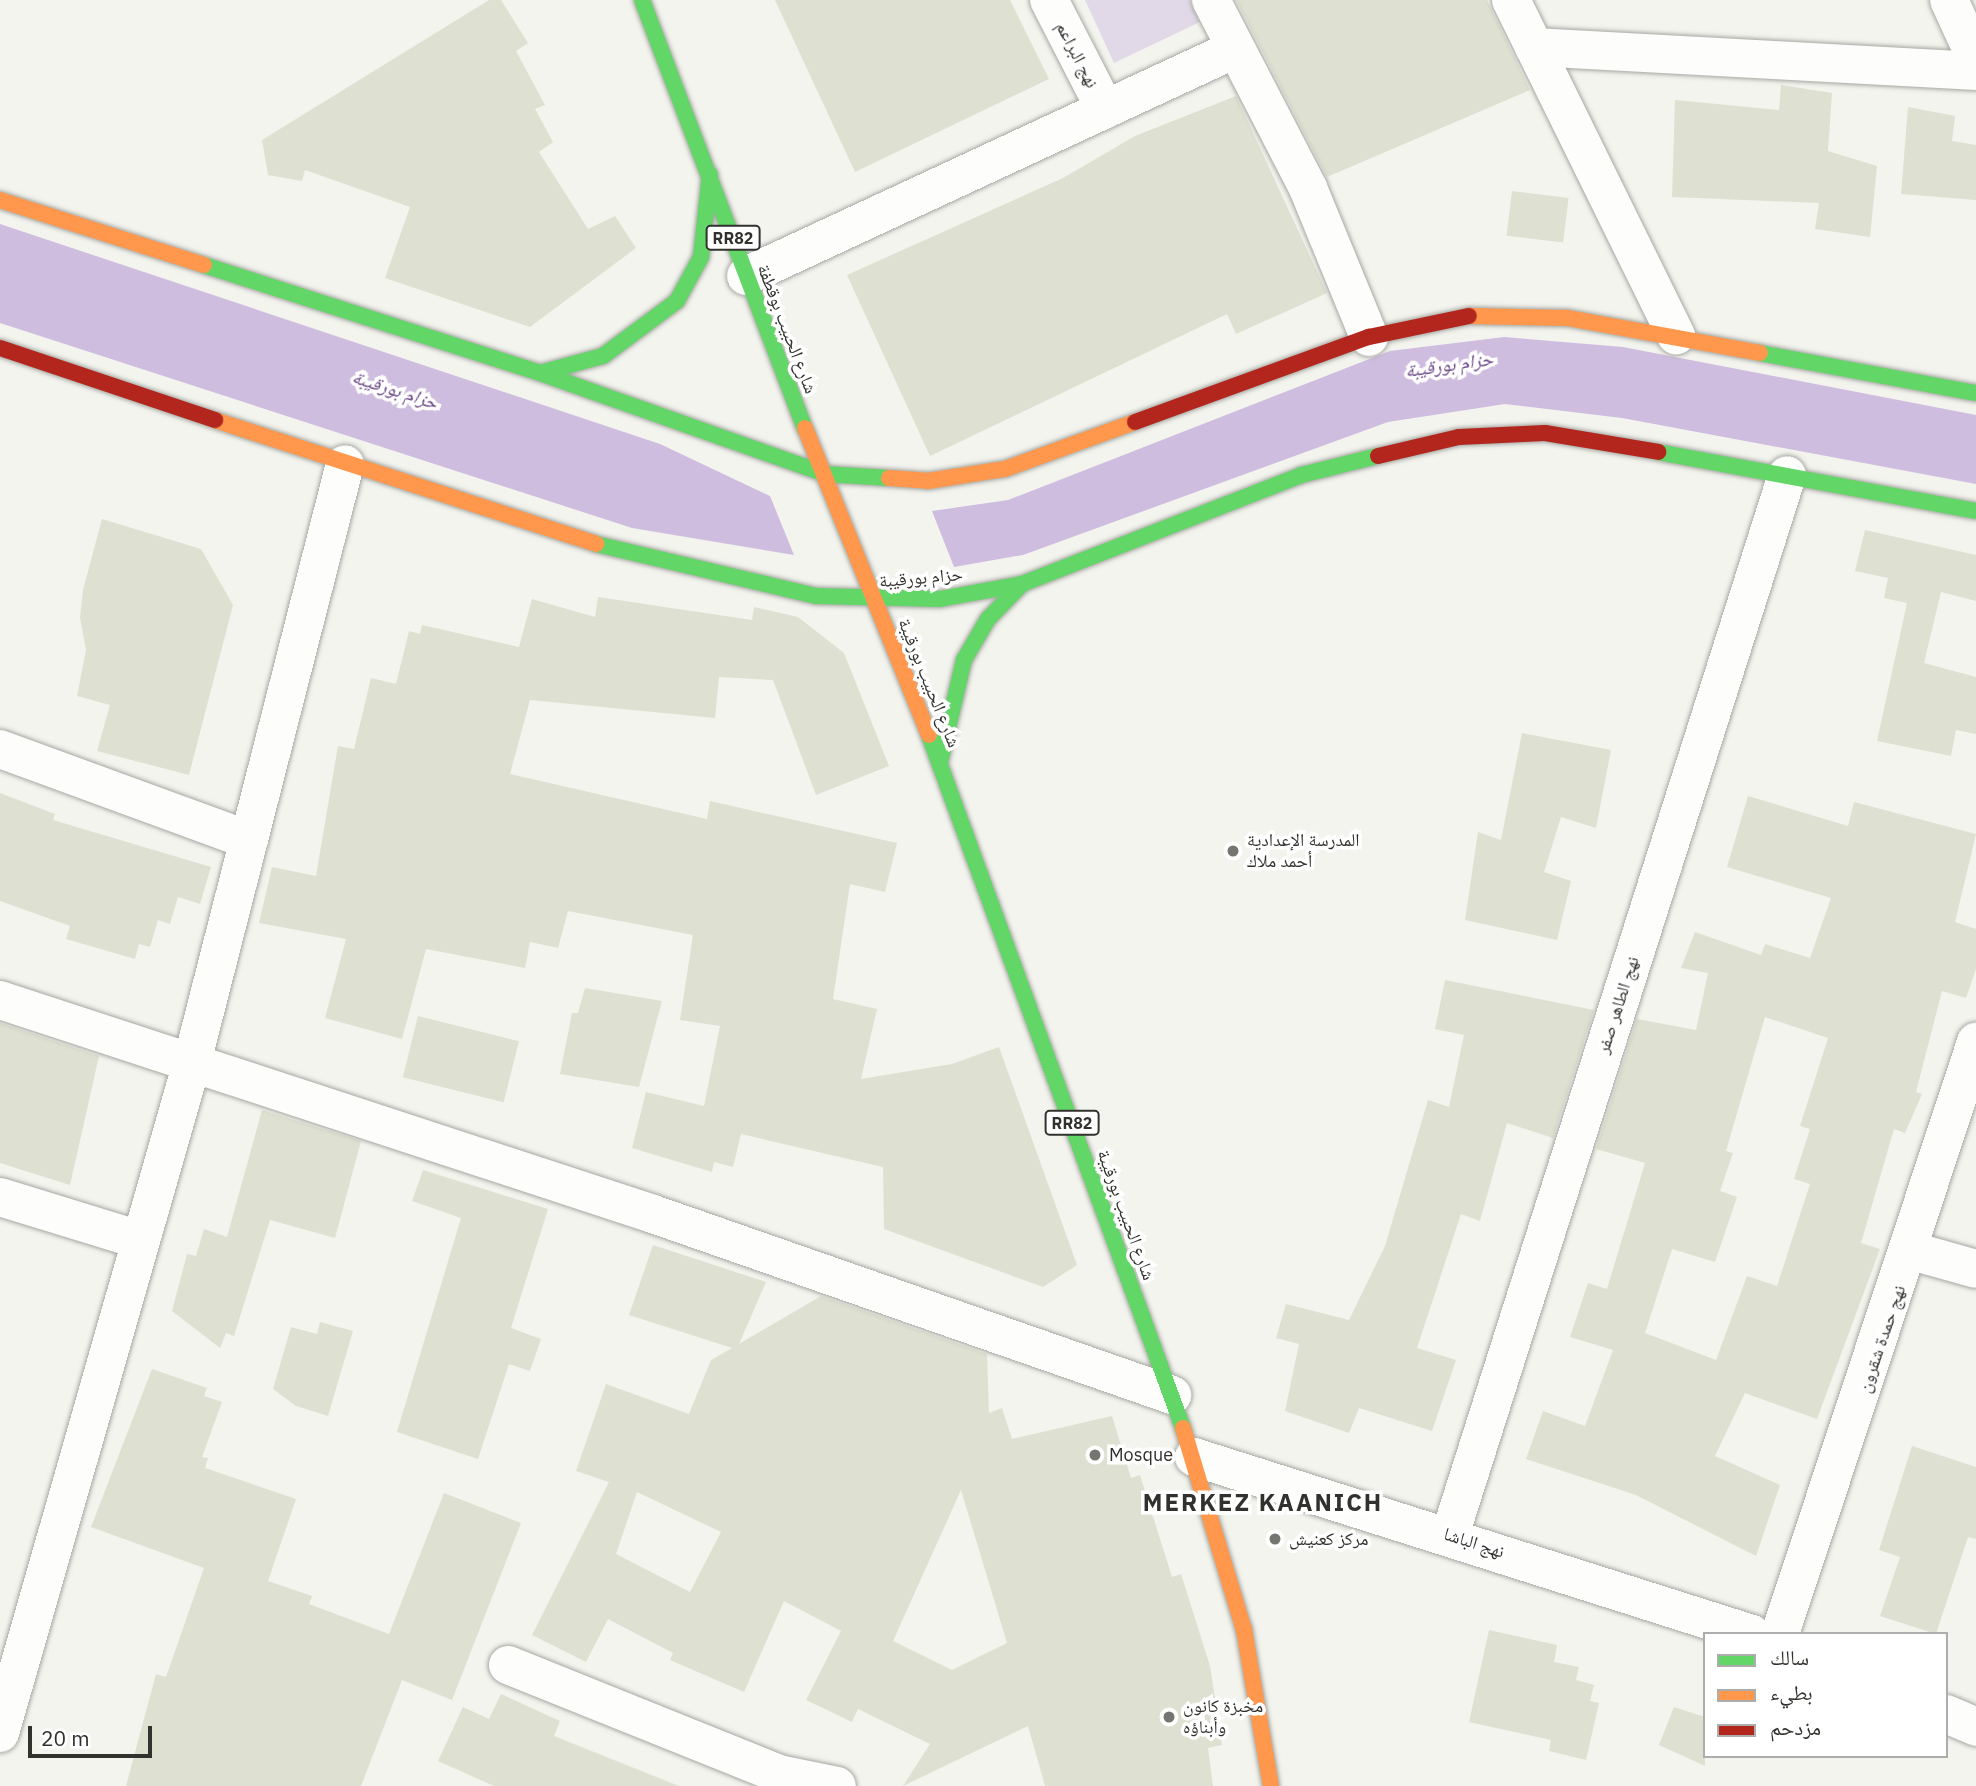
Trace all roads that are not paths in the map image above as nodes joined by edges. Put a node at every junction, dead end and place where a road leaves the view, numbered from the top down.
1 (642, 0) edge
2 (1049, 0) edge
3 (1211, 0) edge
4 (1511, 0) edge
5 (1949, 0) edge
6 (1534, 47) junction
7 (1235, 49) junction
8 (1976, 59) edge
9 (1976, 71) edge
10 (1105, 109) junction
11 (710, 174) junction
12 (0, 200) edge
13 (746, 276) junction
14 (1676, 336) junction
15 (1369, 337) junction
16 (0, 348) edge
17 (540, 373) junction
18 (1976, 393) edge
19 (345, 464) junction
20 (825, 474) junction
21 (1787, 475) junction
22 (1976, 511) edge
23 (1022, 584) junction
24 (878, 602) junction
25 (0, 749) edge
26 (940, 762) junction
27 (249, 840) junction
28 (0, 1000) edge
29 (1976, 1042) edge
30 (191, 1066) junction
31 (0, 1196) edge
32 (140, 1240) junction
33 (1912, 1251) junction
34 (1976, 1269) edge
35 (1172, 1395) junction
36 (1194, 1457) junction
37 (1450, 1535) junction
38 (1746, 1632) edge
39 (1781, 1632) edge
40 (508, 1665) dead end
41 (1948, 1715) edge
42 (1976, 1727) edge
43 (0, 1733) edge
44 (837, 1786) edge
45 (1271, 1786) edge

1 - 11 main road, شارع الحبيب بوقطفة / RR82
2 - 10 street, نهج البراعم
3 - 7 street
4 - 6 street
5 - 8 street
6 - 9 street
6 - 14 street
7 - 10 street
7 - 15 street
10 - 13 street
11 - 13 main road, شارع الحبيب بوقطفة / RR82
11 - 17 main road
12 - 17 main road
13 - 20 main road, شارع الحبيب بوقطفة / RR82
14 - 15 main road
14 - 18 main road
15 - 20 main road
16 - 19 main road, حزام بورقيبة
17 - 20 main road
19 - 24 main road, حزام بورقيبة
19 - 27 street
20 - 24 main road, شارع الحبيب بورقيبة / RR82
21 - 22 main road, حزام بورقيبة
21 - 23 main road, حزام بورقيبة
21 - 37 street, نهج الطاهر صفر
23 - 24 main road, حزام بورقيبة
23 - 26 main road
24 - 26 main road, شارع الحبيب بورقيبة / RR82
25 - 27 street
26 - 35 main road, شارع الحبيب بورقيبة / RR82
27 - 30 street
28 - 30 street
29 - 33 street, نهج حمدة شقرون
30 - 32 street
30 - 35 street
31 - 32 street
32 - 43 street
33 - 34 street
33 - 39 street, نهج حمدة شقرون
35 - 36 main road, شارع الحبيب بورقيبة / RR82
36 - 37 street, نهج الباشا
36 - 45 main road, شارع الحبيب بورقيبة / RR82
37 - 38 street, نهج الباشا
40 - 44 street
41 - 42 street

